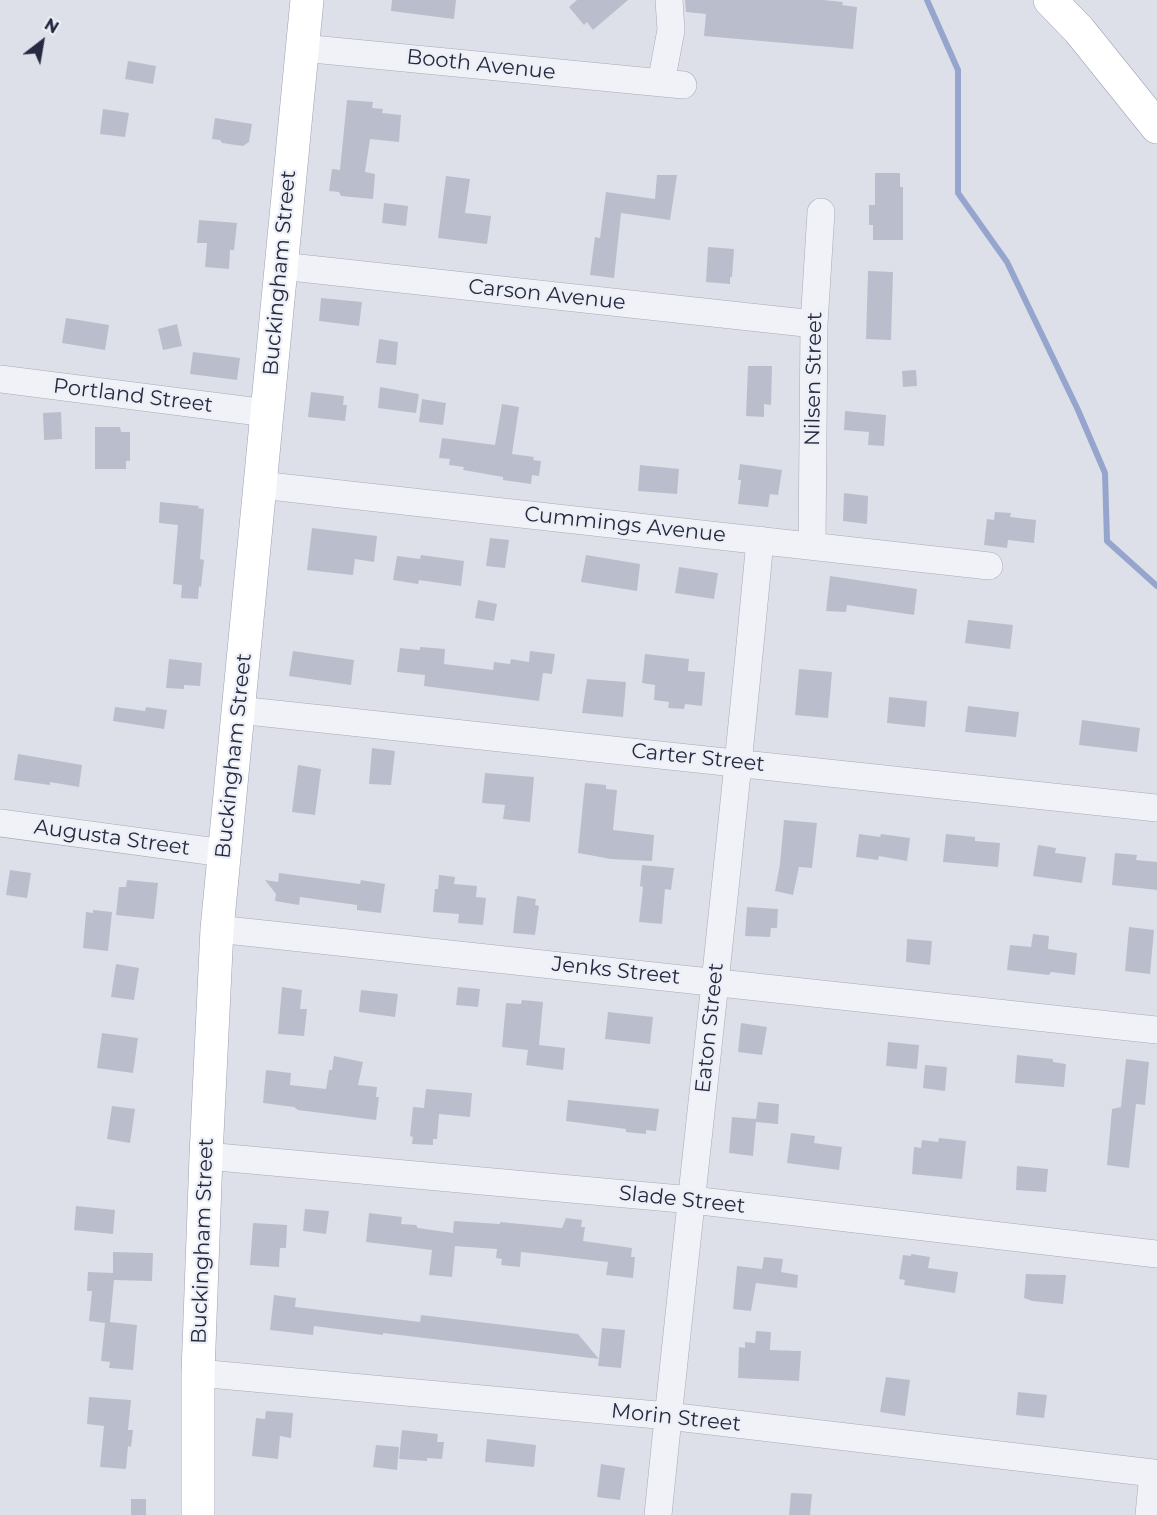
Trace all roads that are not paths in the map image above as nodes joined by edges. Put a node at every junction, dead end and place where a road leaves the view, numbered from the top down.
1 (307, 0) edge
2 (669, 0) edge
3 (1050, 0) edge
4 (302, 48) junction
5 (1157, 127) edge
6 (821, 212) dead end
7 (281, 266) junction
8 (814, 324) junction
9 (0, 379) edge
10 (267, 413) junction
11 (260, 485) junction
12 (760, 540) junction
13 (812, 546) junction
14 (989, 566) dead end
15 (238, 710) junction
16 (740, 762) junction
17 (1157, 808) edge
18 (0, 823) edge
19 (224, 853) junction
20 (217, 929) junction
21 (714, 982) junction
22 (1157, 1030) edge
23 (206, 1156) junction
24 (692, 1200) junction
25 (1157, 1254) edge
26 (198, 1373) junction
27 (668, 1416) junction
28 (198, 1515) edge
29 (658, 1515) edge
30 (1149, 1515) edge

1 - 4 main road, Buckingham Street
2 - 4 street, Booth Avenue
3 - 5 main road
4 - 7 main road, Buckingham Street
6 - 8 street, Nilsen Street
7 - 8 street, Carson Avenue
7 - 10 main road, Buckingham Street
8 - 13 street, Nilsen Street
9 - 10 street, Portland Street
10 - 11 main road, Buckingham Street
11 - 12 street, Cummings Avenue
11 - 15 main road, Buckingham Street
12 - 13 street, Cummings Avenue
12 - 16 street, Eaton Street
13 - 14 street, Cummings Avenue
15 - 16 street, Carter Street
15 - 19 main road, Buckingham Street
16 - 17 street, Carter Street
16 - 21 street, Eaton Street
18 - 19 street, Augusta Street
19 - 20 main road, Buckingham Street
20 - 21 street, Jenks Street
20 - 23 main road, Buckingham Street
21 - 22 street, Jenks Street
21 - 24 street, Eaton Street
23 - 24 street, Slade Street
23 - 26 main road, Buckingham Street
24 - 25 street, Slade Street
24 - 27 street, Eaton Street
26 - 27 street, Morin Street
26 - 28 main road, Buckingham Street
27 - 29 street, Eaton Street
27 - 30 street, Morin Street

